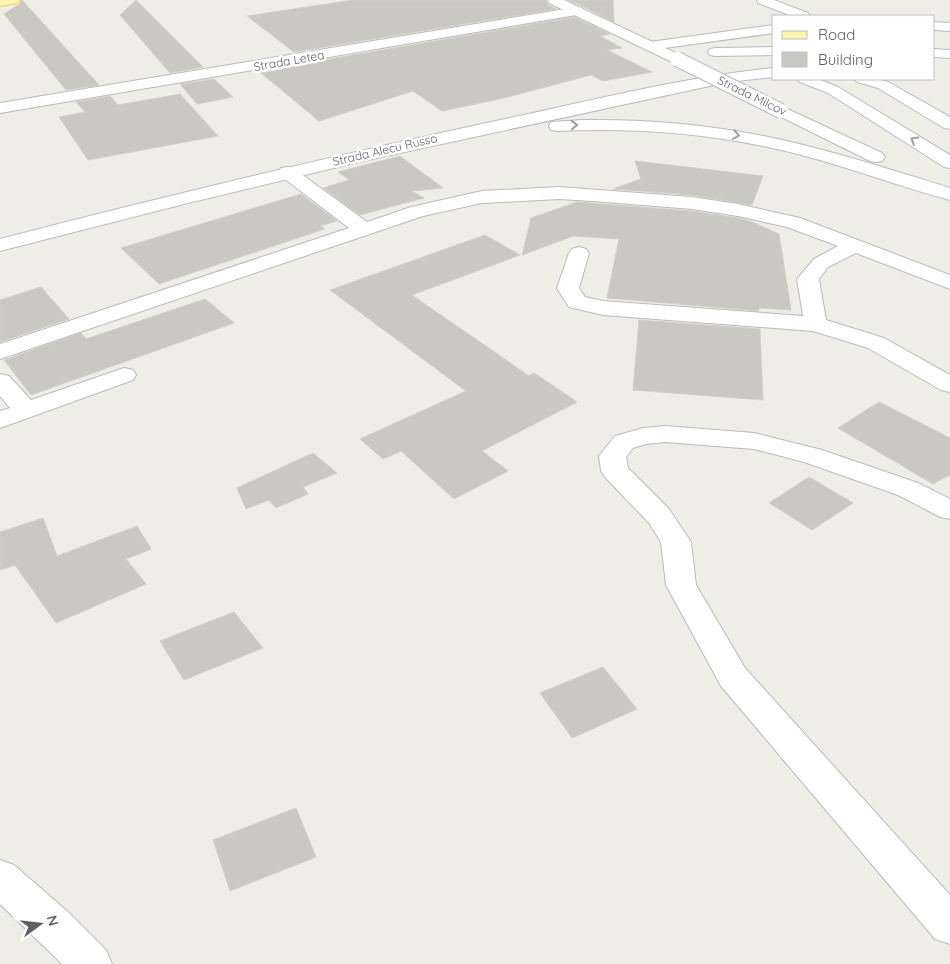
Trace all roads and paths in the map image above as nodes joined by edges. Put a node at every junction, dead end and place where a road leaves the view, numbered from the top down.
1 (14, 0) edge
2 (554, 0) edge
3 (763, 0) edge
4 (0, 2) edge
5 (577, 11) junction
6 (800, 15) edge
7 (935, 26) edge
8 (950, 27) edge
9 (772, 29) edge
10 (772, 51) edge
11 (663, 52) junction
12 (935, 53) edge
13 (950, 54) edge
14 (935, 61) edge
15 (950, 61) edge
16 (772, 72) edge
17 (807, 80) edge
18 (869, 80) edge
19 (884, 82) edge
20 (0, 108) edge
21 (950, 124) edge
22 (870, 126) junction
23 (825, 132) junction
24 (455, 134) junction
25 (950, 163) edge
26 (287, 172) junction
27 (950, 193) edge
28 (364, 229) junction
29 (0, 245) edge
30 (855, 245) junction
31 (579, 253) dead end
32 (950, 283) edge
33 (815, 324) junction
34 (0, 352) edge
35 (124, 375) dead end
36 (0, 381) edge
37 (950, 385) edge
38 (26, 410) junction
39 (0, 420) edge
40 (950, 510) edge
41 (0, 878) edge
42 (950, 925) edge
43 (91, 964) edge

1 - 4 main road
2 - 5 street, Strada Milcov
3 - 6 street
5 - 11 street, Strada Milcov
5 - 20 street, Strada Letea
7 - 8 street
9 - 11 street
10 - 11 street
11 - 23 street, Strada Milcov, bridge
12 - 13 street
14 - 15 street
16 - 24 street, Strada Alecu Russo
17 - 22 street
18 - 19 street
19 - 21 street
22 - 23 street
25 -> 22 street
23 - 27 street, Strada Milcov
24 - 26 street, Strada Alecu Russo
24 -> 27 street
26 - 28 street
26 - 29 street, Strada Alecu Russo
28 - 30 street
28 - 34 street
30 - 32 street
30 - 33 street
31 - 33 street
33 - 37 street
35 - 38 street
36 - 38 street
38 - 39 street
40 - 42 street
41 - 43 street

